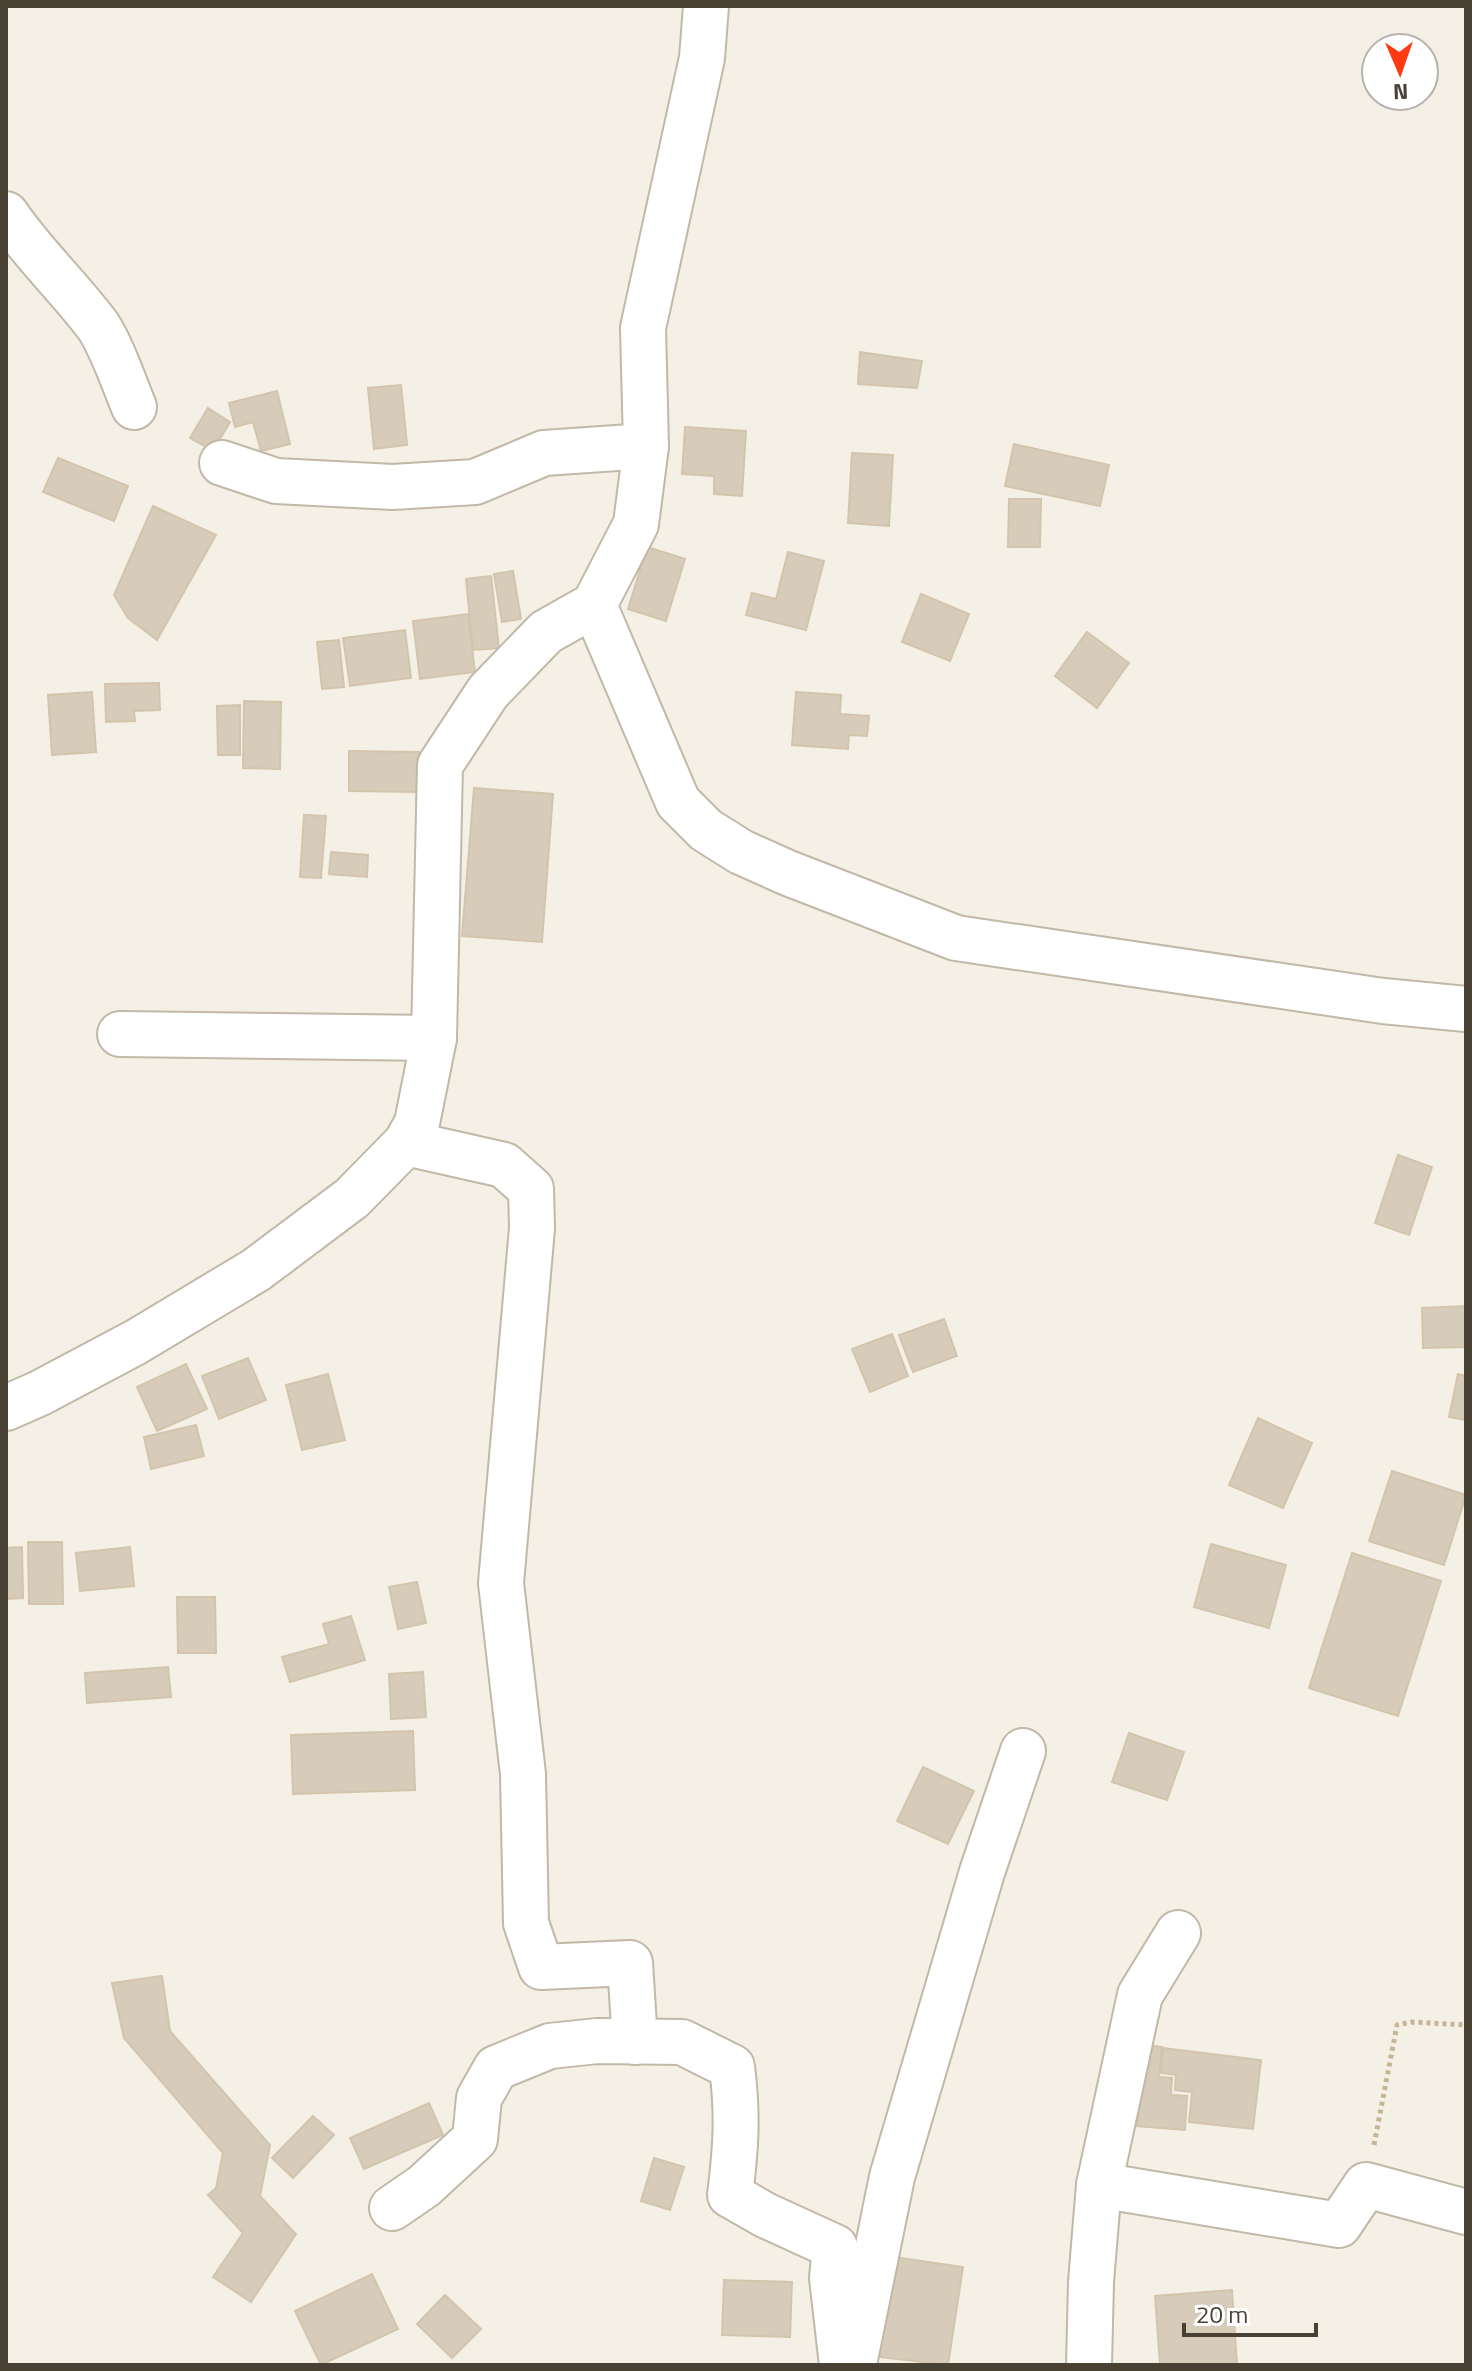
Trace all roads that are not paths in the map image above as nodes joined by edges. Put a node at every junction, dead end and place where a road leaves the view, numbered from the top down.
1 (706, 6) edge
2 (6, 214) edge
3 (134, 407) dead end
4 (646, 446) junction
5 (222, 463) dead end
6 (594, 605) junction
7 (1466, 1009) edge
8 (120, 1034) dead end
9 (434, 1038) junction
10 (406, 1143) junction
11 (6, 1408) edge
12 (1023, 1751) dead end
13 (1178, 1933) dead end
14 (635, 2042) junction
15 (1099, 2185) junction
16 (392, 2208) dead end
17 (1466, 2212) edge
18 (842, 2365) edge
19 (854, 2365) edge
20 (1089, 2365) edge

1 - 4 street
2 - 3 street
4 - 5 street
4 - 6 street
6 - 7 street
6 - 9 street
8 - 9 street
9 - 10 street
10 - 11 street
10 - 14 street
12 - 19 street
13 - 15 street
14 - 16 street
14 - 18 street
15 - 17 street
15 - 20 street

